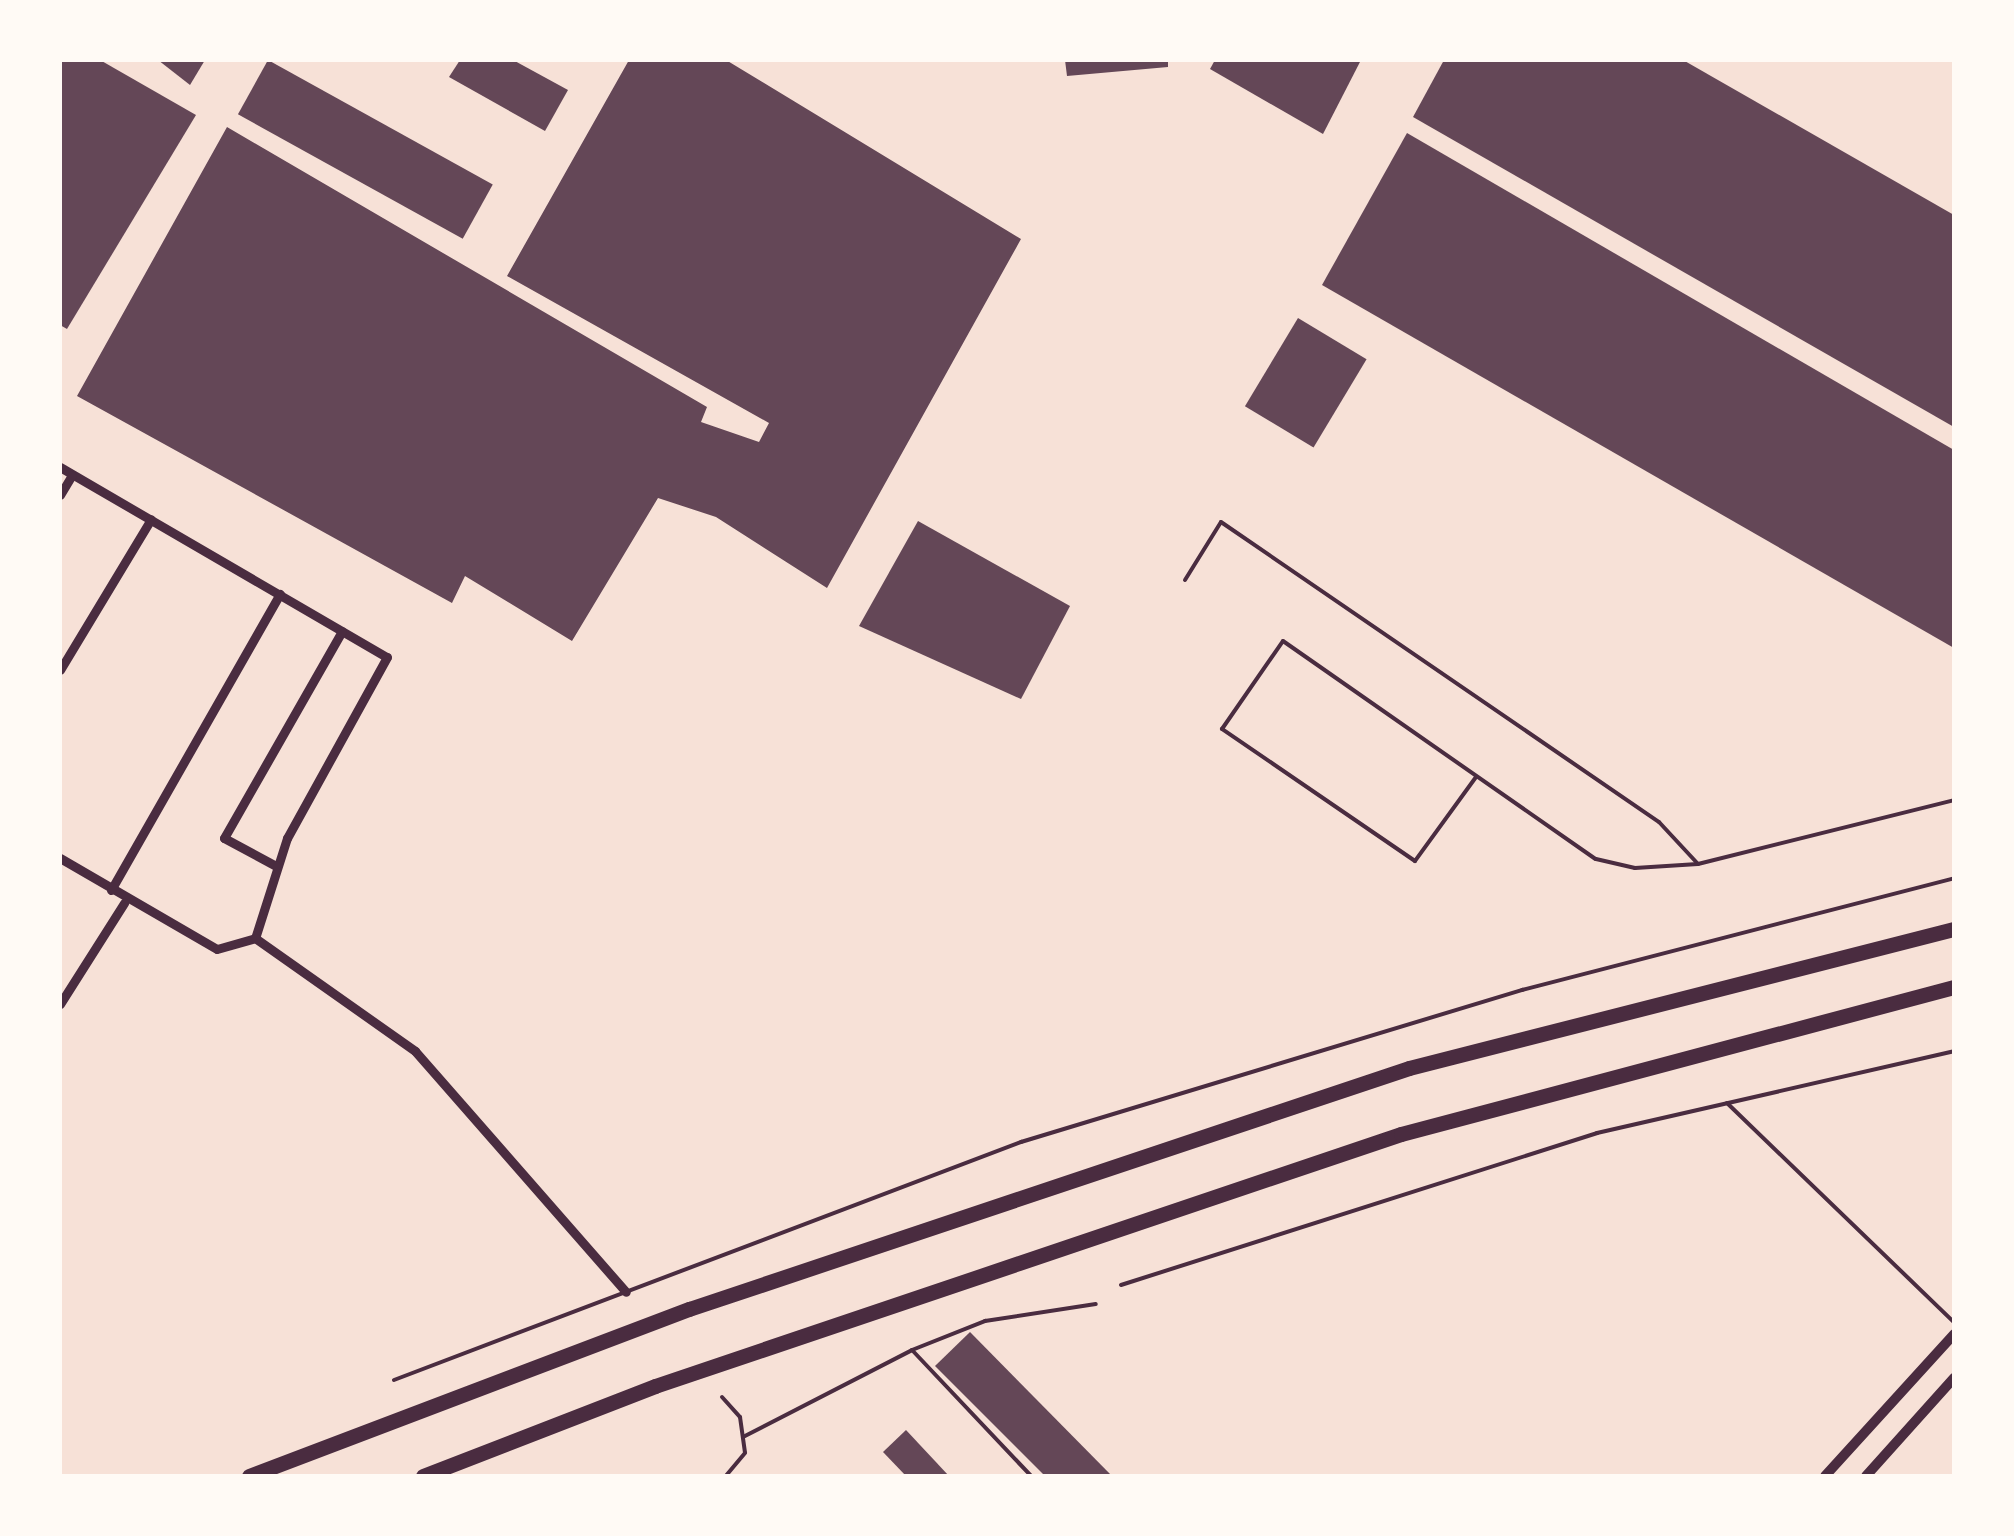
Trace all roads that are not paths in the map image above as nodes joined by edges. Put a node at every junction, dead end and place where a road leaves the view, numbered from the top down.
1 (60, 467) edge
2 (72, 475) junction
3 (60, 496) edge
4 (151, 519) junction
5 (1185, 580) dead end
6 (280, 594) junction
7 (342, 631) junction
8 (64, 655) edge
9 (60, 670) edge
10 (1476, 777) junction
11 (1954, 800) edge
12 (60, 858) edge
13 (1698, 864) junction
14 (276, 866) junction
15 (1954, 878) edge
16 (111, 890) junction
17 (124, 903) junction
18 (1954, 929) edge
19 (255, 938) junction
20 (1954, 988) edge
21 (60, 1004) edge
22 (1954, 1051) edge
23 (1727, 1103) junction
24 (1121, 1285) dead end
25 (626, 1292) junction
26 (1096, 1304) dead end
27 (1954, 1322) edge
28 (1954, 1334) edge
29 (1942, 1346) junction
30 (912, 1350) junction
31 (1954, 1355) edge
32 (1954, 1378) edge
33 (394, 1380) dead end
34 (722, 1397) dead end
35 (743, 1436) junction
36 (249, 1476) edge
37 (423, 1476) edge
38 (726, 1476) edge
39 (1032, 1476) edge
40 (1825, 1476) edge
41 (1866, 1476) edge

1 - 2 street
2 - 3 street
2 - 4 street
4 - 6 street
4 - 8 street
5 - 13 lane
6 - 7 street
6 - 16 street
7 - 14 street
7 - 14 street
8 - 9 street
10 - 10 lane
10 - 13 lane
11 - 13 lane
12 - 16 street
14 - 19 street
15 - 25 lane
16 - 17 street
17 - 19 street
17 - 21 street
18 - 36 highway
19 - 25 street
20 - 37 highway
22 - 23 lane
23 - 24 lane
23 - 27 lane
25 - 33 lane
26 - 30 lane
28 - 29 street
29 - 31 street
29 - 40 street
30 - 35 lane
30 - 39 lane
32 - 41 street
34 - 35 lane
35 - 38 lane

